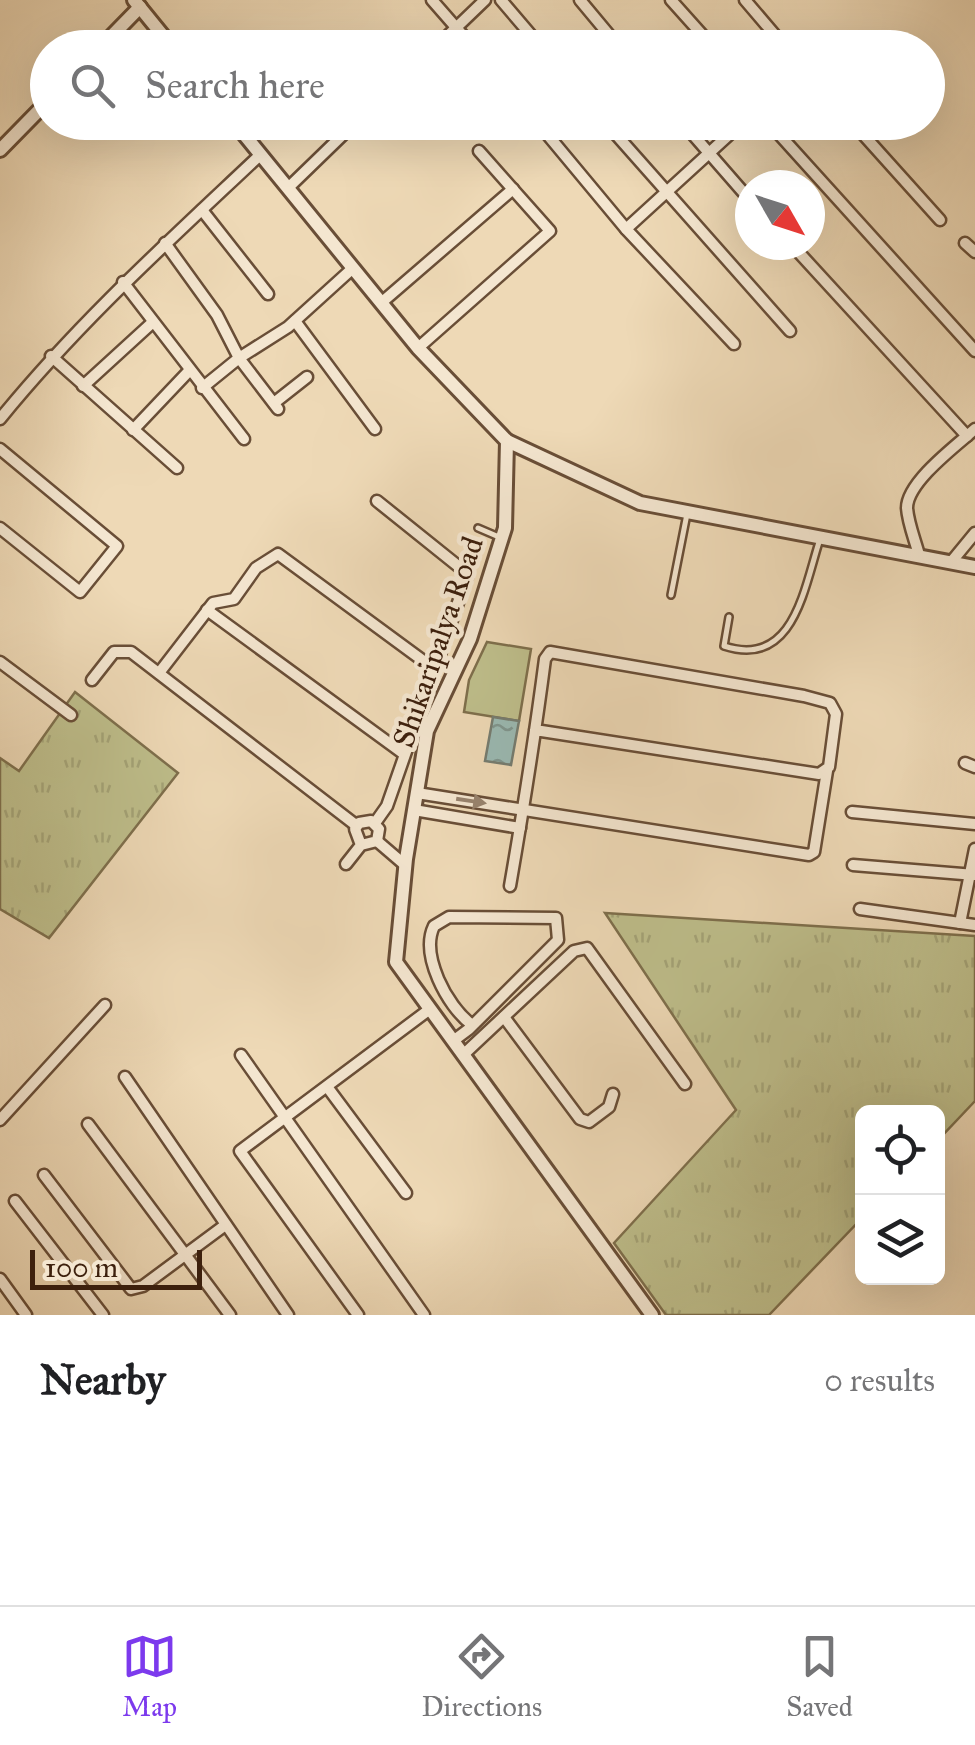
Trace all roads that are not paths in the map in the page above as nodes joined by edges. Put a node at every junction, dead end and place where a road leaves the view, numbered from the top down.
1 (432, 0) edge
2 (485, 0) edge
3 (501, 0) edge
4 (580, 0) edge
5 (671, 0) edge
6 (746, 0) edge
7 (137, 3) edge
8 (457, 27) junction
9 (115, 30) edge
10 (159, 30) edge
11 (454, 30) edge
12 (459, 30) edge
13 (527, 30) edge
14 (605, 30) edge
15 (698, 30) edge
16 (771, 30) edge
17 (30, 119) edge
18 (248, 140) edge
19 (337, 140) edge
20 (551, 140) edge
21 (621, 140) edge
22 (697, 140) edge
23 (723, 140) edge
24 (784, 140) edge
25 (868, 140) edge
26 (0, 150) edge
27 (479, 151) dead end
28 (708, 154) junction
29 (260, 155) junction
30 (735, 184) edge
31 (288, 188) junction
32 (513, 190) junction
33 (664, 192) junction
34 (202, 210) junction
35 (940, 220) dead end
36 (626, 228) junction
37 (965, 243) dead end
38 (165, 244) junction
39 (975, 252) edge
40 (806, 260) edge
41 (353, 268) junction
42 (123, 282) junction
43 (268, 294) dead end
44 (381, 303) junction
45 (295, 321) junction
46 (153, 322) junction
47 (790, 331) dead end
48 (734, 344) dead end
49 (418, 348) junction
50 (975, 352) edge
51 (51, 356) junction
52 (239, 358) junction
53 (189, 371) junction
54 (307, 377) dead end
55 (82, 386) junction
56 (202, 388) junction
57 (0, 419) edge
58 (375, 428) dead end
59 (132, 430) junction
60 (971, 433) edge
61 (244, 440) dead end
62 (507, 441) junction
63 (0, 449) edge
64 (177, 468) dead end
65 (378, 501) dead end
66 (688, 512) junction
67 (0, 528) edge
68 (478, 528) dead end
69 (975, 532) edge
70 (821, 536) junction
71 (502, 538) junction
72 (919, 555) junction
73 (952, 561) junction
74 (975, 567) edge
75 (468, 574) junction
76 (490, 580) junction
77 (670, 595) dead end
78 (207, 610) junction
79 (729, 616) dead end
80 (0, 662) edge
81 (433, 668) junction
82 (159, 674) junction
83 (92, 680) dead end
84 (71, 714) dead end
85 (536, 730) junction
86 (404, 754) junction
87 (827, 771) junction
88 (417, 792) junction
89 (414, 810) junction
90 (526, 810) junction
91 (852, 812) dead end
92 (374, 823) junction
93 (975, 824) edge
94 (356, 826) junction
95 (520, 828) junction
96 (377, 841) junction
97 (361, 844) junction
98 (975, 850) edge
99 (346, 864) dead end
100 (405, 865) junction
101 (853, 865) dead end
102 (972, 874) edge
103 (510, 886) dead end
104 (860, 909) dead end
105 (960, 923) junction
106 (975, 925) edge
107 (105, 1005) dead end
108 (430, 1009) junction
109 (504, 1017) junction
110 (468, 1022) junction
111 (450, 1037) junction
112 (242, 1055) dead end
113 (463, 1055) junction
114 (125, 1076) dead end
115 (685, 1084) dead end
116 (328, 1088) junction
117 (613, 1094) dead end
118 (282, 1117) junction
119 (0, 1120) edge
120 (88, 1124) dead end
121 (44, 1175) dead end
122 (406, 1193) dead end
123 (15, 1201) dead end
124 (224, 1226) junction
125 (185, 1255) junction
126 (0, 1279) edge
127 (285, 1314) edge
128 (26, 1315) edge
129 (103, 1315) edge
130 (230, 1315) edge
131 (358, 1315) edge
132 (424, 1315) edge
133 (652, 1315) edge

1 - 8 street
2 - 8 street
3 - 13 street
4 - 14 street
5 - 15 street
6 - 16 street
7 - 9 street
7 - 10 street
8 - 11 street
8 - 12 street
17 - 26 street
18 - 29 street
19 - 31 street
20 - 36 street
21 - 33 street
22 - 28 street
23 - 28 street
24 - 50 street
25 - 35 street
27 - 32 street
28 - 30 street
28 - 33 street
29 - 31 street
29 - 34 street
31 - 41 street
32 - 44 street
32 - 49 street
33 - 36 street
33 - 47 street
34 - 38 street
34 - 43 street
36 - 48 street
37 - 39 street
38 - 42 street
38 - 52 street
40 - 60 street
41 - 44 street
41 - 45 street
42 - 46 street
42 - 51 street
44 - 49 street
45 - 52 street
45 - 58 street
46 - 53 street
46 - 55 street
49 - 62 street
51 - 55 street
51 - 57 street
52 - 54 street
52 - 56 street
53 - 56 street
53 - 59 street
55 - 59 street
56 - 61 street
59 - 64 street
60 - 72 street
62 - 66 street
62 - 71 street, Shikaripalya Road
63 - 67 street
65 - 75 street
66 - 70 street
66 - 77 lane
68 - 71 lane
69 - 73 street
70 - 72 street
70 - 79 lane
71 - 76 street, Shikaripalya Road
72 - 73 street
73 - 74 street
75 - 76 street
75 - 81 street
76 - 88 street, Shikaripalya Road
78 - 81 street
78 - 82 street
78 - 86 street
80 - 84 street
81 - 86 street
82 - 83 street
82 - 94 street
85 - 87 street
85 - 87 street
85 - 90 street
86 - 92 street
87 - 90 street
88 - 89 street, Shikaripalya Road
88 -> 90 street
89 - 95 street
89 - 100 street, Shikaripalya Road
90 - 95 street
91 - 93 street
92 - 94 street
92 - 96 street
94 - 97 street
95 - 103 street
96 - 97 street
96 - 100 street
97 - 99 street
98 - 102 street
100 - 108 street, Shikaripalya Road
101 - 102 street
102 - 105 street
104 - 105 street
105 - 106 street
107 - 119 street
108 - 111 street, Shikaripalya Road
108 - 116 street
109 - 113 street
109 - 115 street
109 - 117 street
110 - 110 street
110 - 111 street
111 - 113 street, Shikaripalya Road
112 - 118 street
113 - 133 street, Shikaripalya Road
114 - 124 street
116 - 118 street
116 - 122 street
118 - 131 street
118 - 132 street
120 - 125 street
121 - 125 street
123 - 129 street
124 - 125 street
124 - 127 street
125 - 130 street
126 - 128 street

